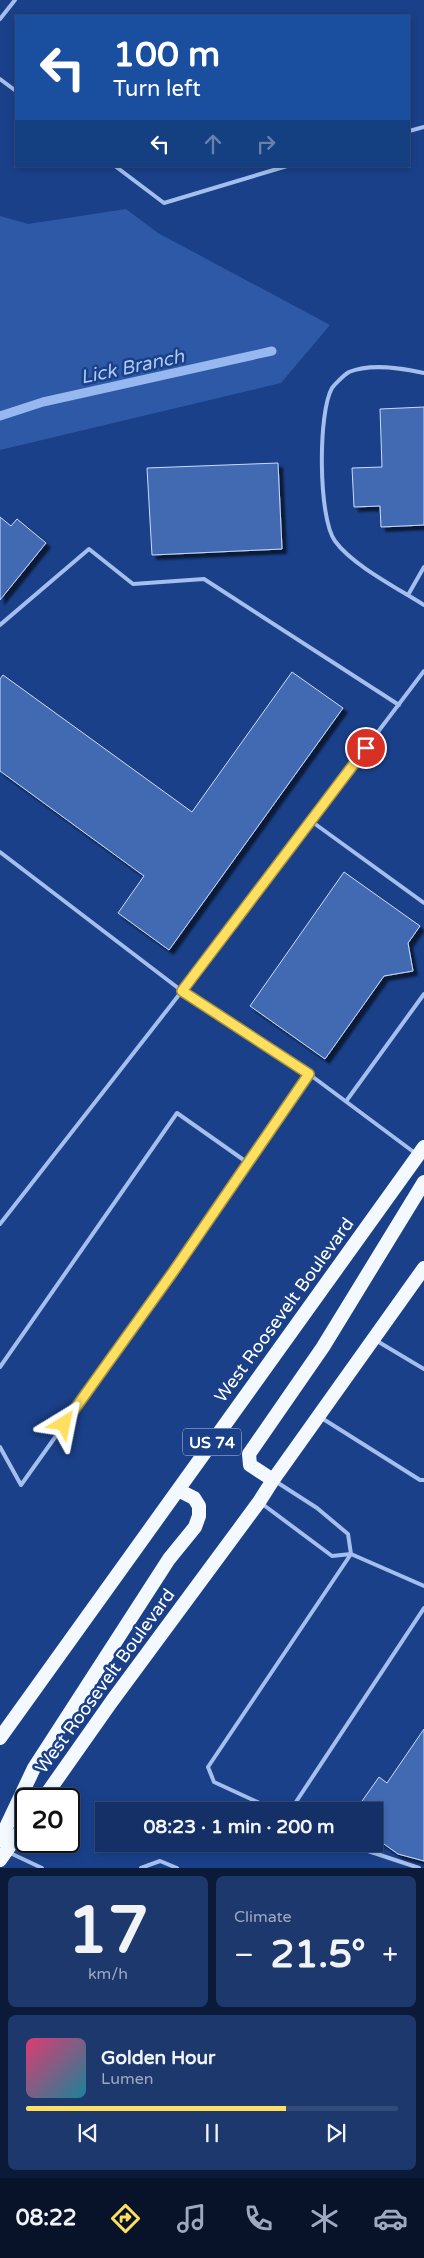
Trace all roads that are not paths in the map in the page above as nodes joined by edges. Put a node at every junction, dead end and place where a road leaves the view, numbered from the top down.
1 (15, 0) edge
2 (0, 20) edge
3 (0, 79) edge
4 (15, 90) edge
5 (424, 127) edge
6 (410, 131) edge
7 (116, 167) edge
8 (284, 167) edge
9 (424, 373) edge
10 (424, 567) edge
11 (408, 595) junction
12 (424, 606) edge
13 (0, 625) edge
14 (424, 671) edge
15 (399, 705) junction
16 (311, 821) junction
17 (0, 852) edge
18 (424, 903) edge
19 (182, 991) junction
20 (424, 994) edge
21 (309, 1074) junction
22 (347, 1100) junction
23 (421, 1151) edge
24 (248, 1163) junction
25 (424, 1182) edge
26 (0, 1224) edge
27 (424, 1268) edge
28 (374, 1339) junction
29 (0, 1367) edge
30 (424, 1369) edge
31 (318, 1416) junction
32 (0, 1447) edge
33 (273, 1480) junction
34 (422, 1480) edge
35 (424, 1486) edge
36 (178, 1490) junction
37 (259, 1502) junction
38 (351, 1554) junction
39 (424, 1586) edge
40 (424, 1608) edge
41 (1, 1735) edge
42 (51, 1788) edge
43 (257, 1802) edge
44 (296, 1802) edge
45 (15, 1835) edge
46 (2, 1850) edge
47 (371, 1852) edge
48 (42, 1868) edge
49 (140, 1868) edge
50 (177, 1868) edge
51 (419, 1868) edge

1 - 2 lane
3 - 4 lane
5 - 6 lane
7 - 8 lane
9 - 11 lane
10 - 11 lane
11 - 12 lane
13 - 15 lane
14 - 15 lane
15 - 16 lane
16 - 18 lane
16 - 19 lane
17 - 19 lane
19 - 21 lane
19 - 26 lane
20 - 22 lane
21 - 22 lane
21 - 24 lane
22 - 23 lane
23 - 36 highway, West Roosevelt Boulevard / US 74
24 - 29 lane
24 - 32 lane
25 - 33 highway
27 - 28 highway, West Roosevelt Boulevard
28 - 30 lane
28 - 31 highway, West Roosevelt Boulevard
31 - 33 highway, West Roosevelt Boulevard
31 - 34 lane
33 - 37 highway, West Roosevelt Boulevard
33 - 38 lane
34 - 35 lane
36 - 41 highway, West Roosevelt Boulevard / US 74
36 - 46 highway
37 - 38 lane
37 - 42 highway, West Roosevelt Boulevard
38 - 39 lane
38 - 43 lane
40 - 44 lane
45 - 46 highway
46 - 48 lane
47 - 51 lane
49 - 50 lane

